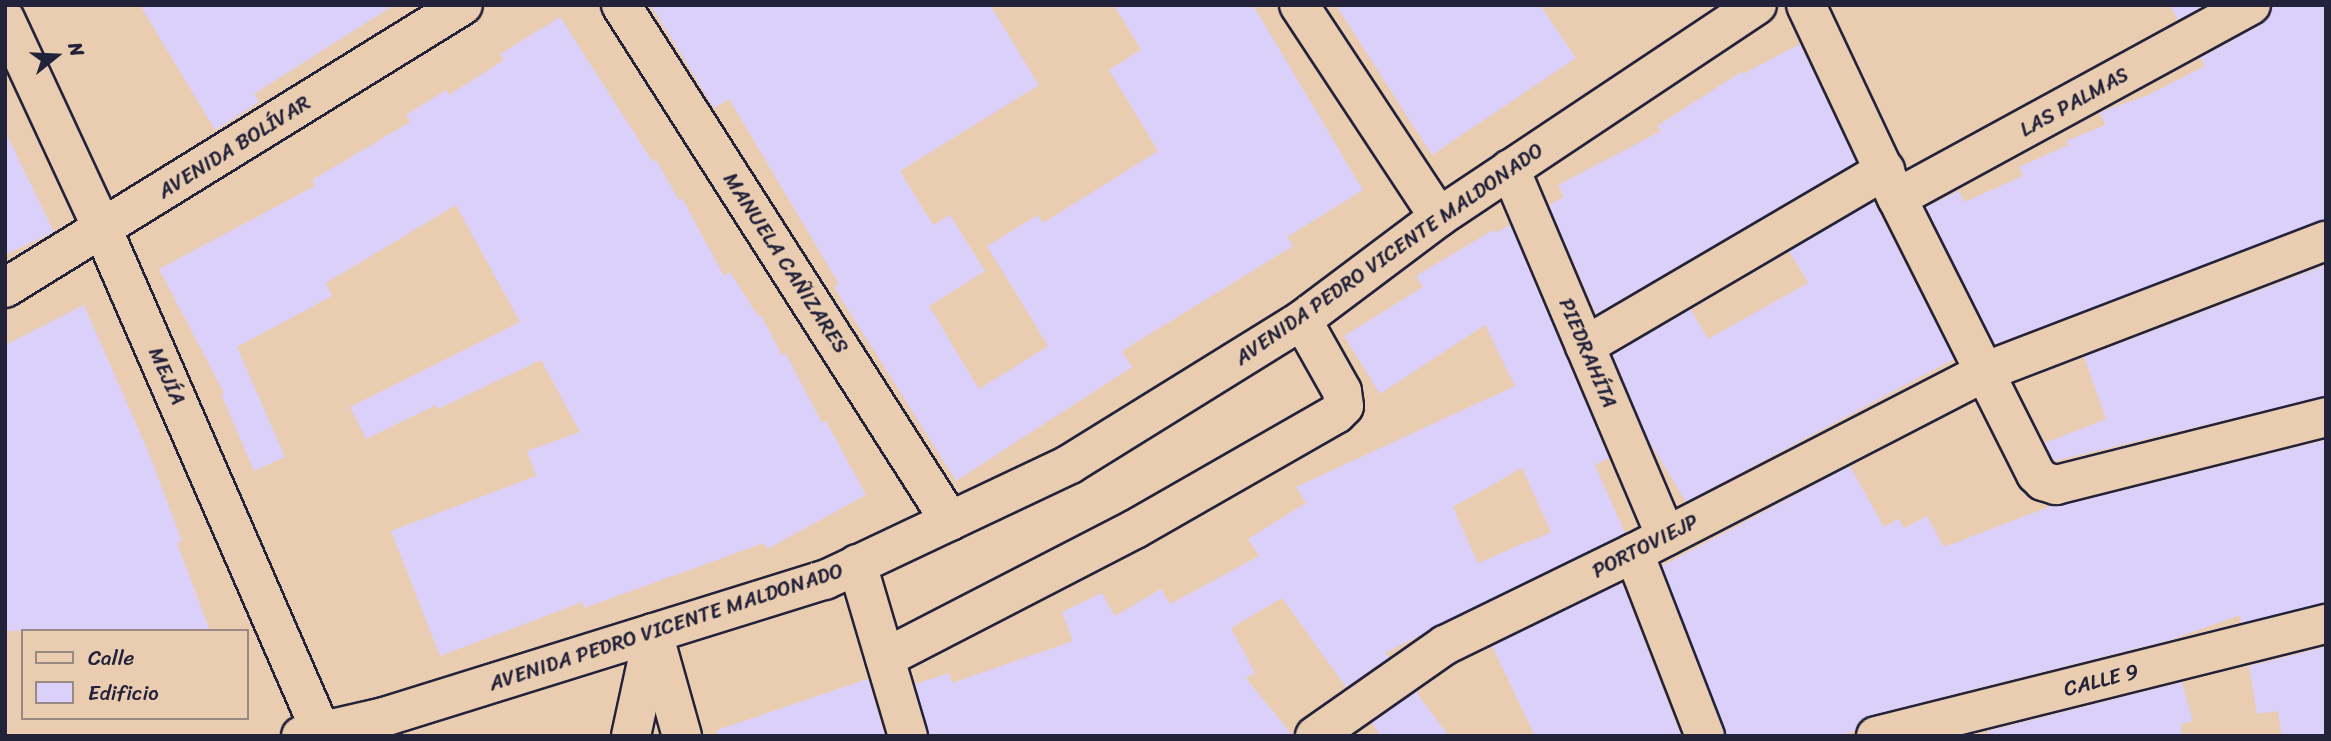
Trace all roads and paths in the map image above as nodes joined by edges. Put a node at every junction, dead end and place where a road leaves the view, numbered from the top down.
1 (463, 5) edge
2 (621, 5) edge
3 (1299, 5) edge
4 (1757, 5) edge
5 (1806, 5) edge
6 (2250, 5) edge
7 (5, 19) edge
8 (1510, 169) junction
9 (1891, 184) junction
10 (1439, 217) junction
11 (102, 228) junction
12 (2326, 242) edge
13 (5, 288) edge
14 (1302, 320) junction
15 (1586, 346) junction
16 (1984, 372) junction
17 (2326, 417) edge
18 (950, 521) junction
19 (1650, 544) junction
20 (857, 564) junction
21 (2326, 624) edge
22 (653, 633) junction
23 (885, 658) junction
24 (392, 726) edge
25 (315, 734) edge
26 (631, 736) edge
27 (682, 736) edge
28 (908, 736) edge
29 (1315, 736) edge
30 (1705, 736) edge
31 (1875, 736) edge

1 - 11 street, AVENIDA BOLÍVAR
2 - 18 street, MANUELA CAÑIZARES
3 - 10 street
4 - 8 street, AVENIDA PEDRO VICENTE MALDONADO
5 - 9 street
6 - 9 street, LAS PALMAS
7 - 11 street, MEJÍA
8 - 10 street, AVENIDA PEDRO VICENTE MALDONADO
8 - 15 street, PIEDRAHÍTA
9 - 15 street, LAS PALMAS
9 - 16 street
10 - 14 street, AVENIDA PEDRO VICENTE MALDONADO
11 - 13 street, AVENIDA BOLÍVAR
11 - 25 street, MEJÍA
12 - 16 street, PORTOVIEJP
14 - 18 street, AVENIDA PEDRO VICENTE MALDONADO
14 - 23 street
15 - 19 street, PIEDRAHÍTA
16 - 17 street
16 - 19 street, PORTOVIEJP
18 - 20 street, AVENIDA PEDRO VICENTE MALDONADO
19 - 29 street, PORTOVIEJP
19 - 30 street, PIEDRAHÍTA
20 - 22 street, AVENIDA PEDRO VICENTE MALDONADO
20 - 23 street
21 - 31 street, CALLE 9
22 - 24 street, AVENIDA PEDRO VICENTE MALDONADO
22 - 26 street
22 - 27 street
23 - 28 street
24 - 25 street, AVENIDA PEDRO VICENTE MALDONADO

